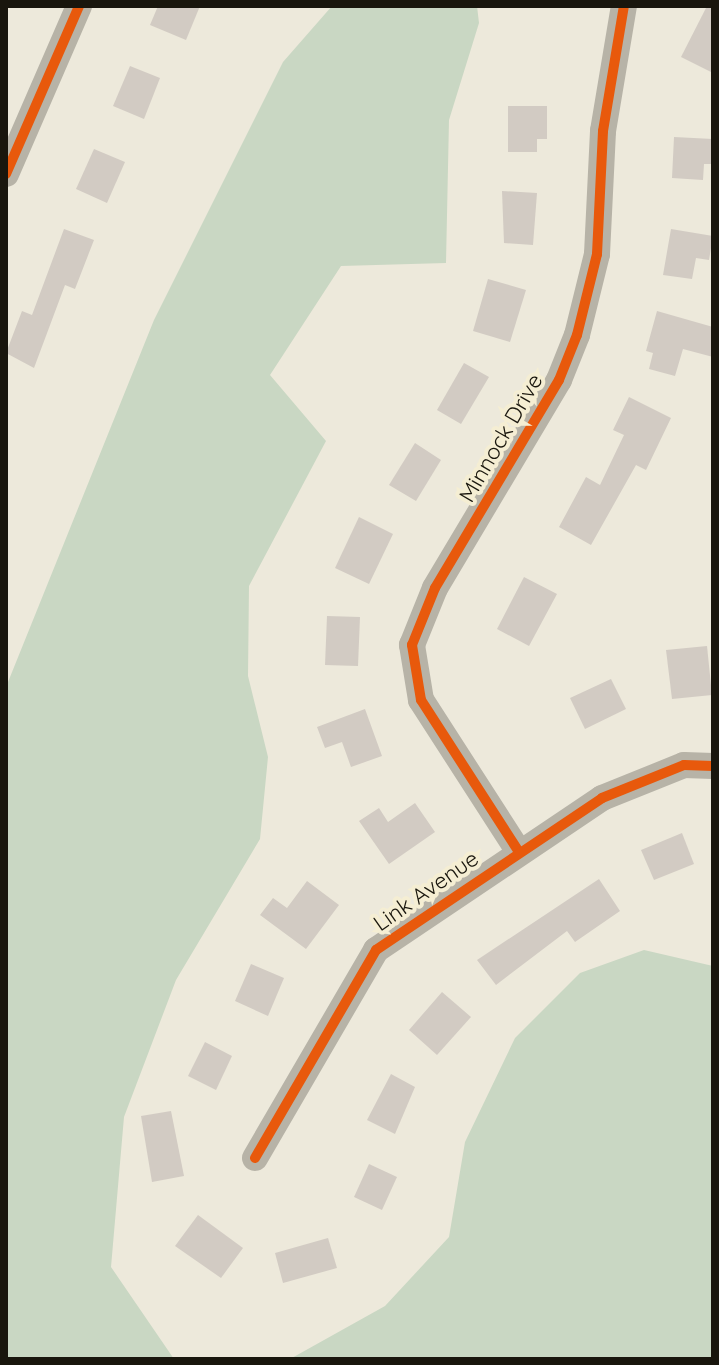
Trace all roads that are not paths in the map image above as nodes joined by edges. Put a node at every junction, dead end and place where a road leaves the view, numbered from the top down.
1 (79, 6) edge
2 (624, 6) edge
3 (6, 174) edge
4 (713, 766) edge
5 (519, 852) junction
6 (255, 1158) dead end

1 - 3 street
2 - 5 street, Minnock Drive
4 - 5 street, Link Avenue
5 - 6 street, Link Avenue

